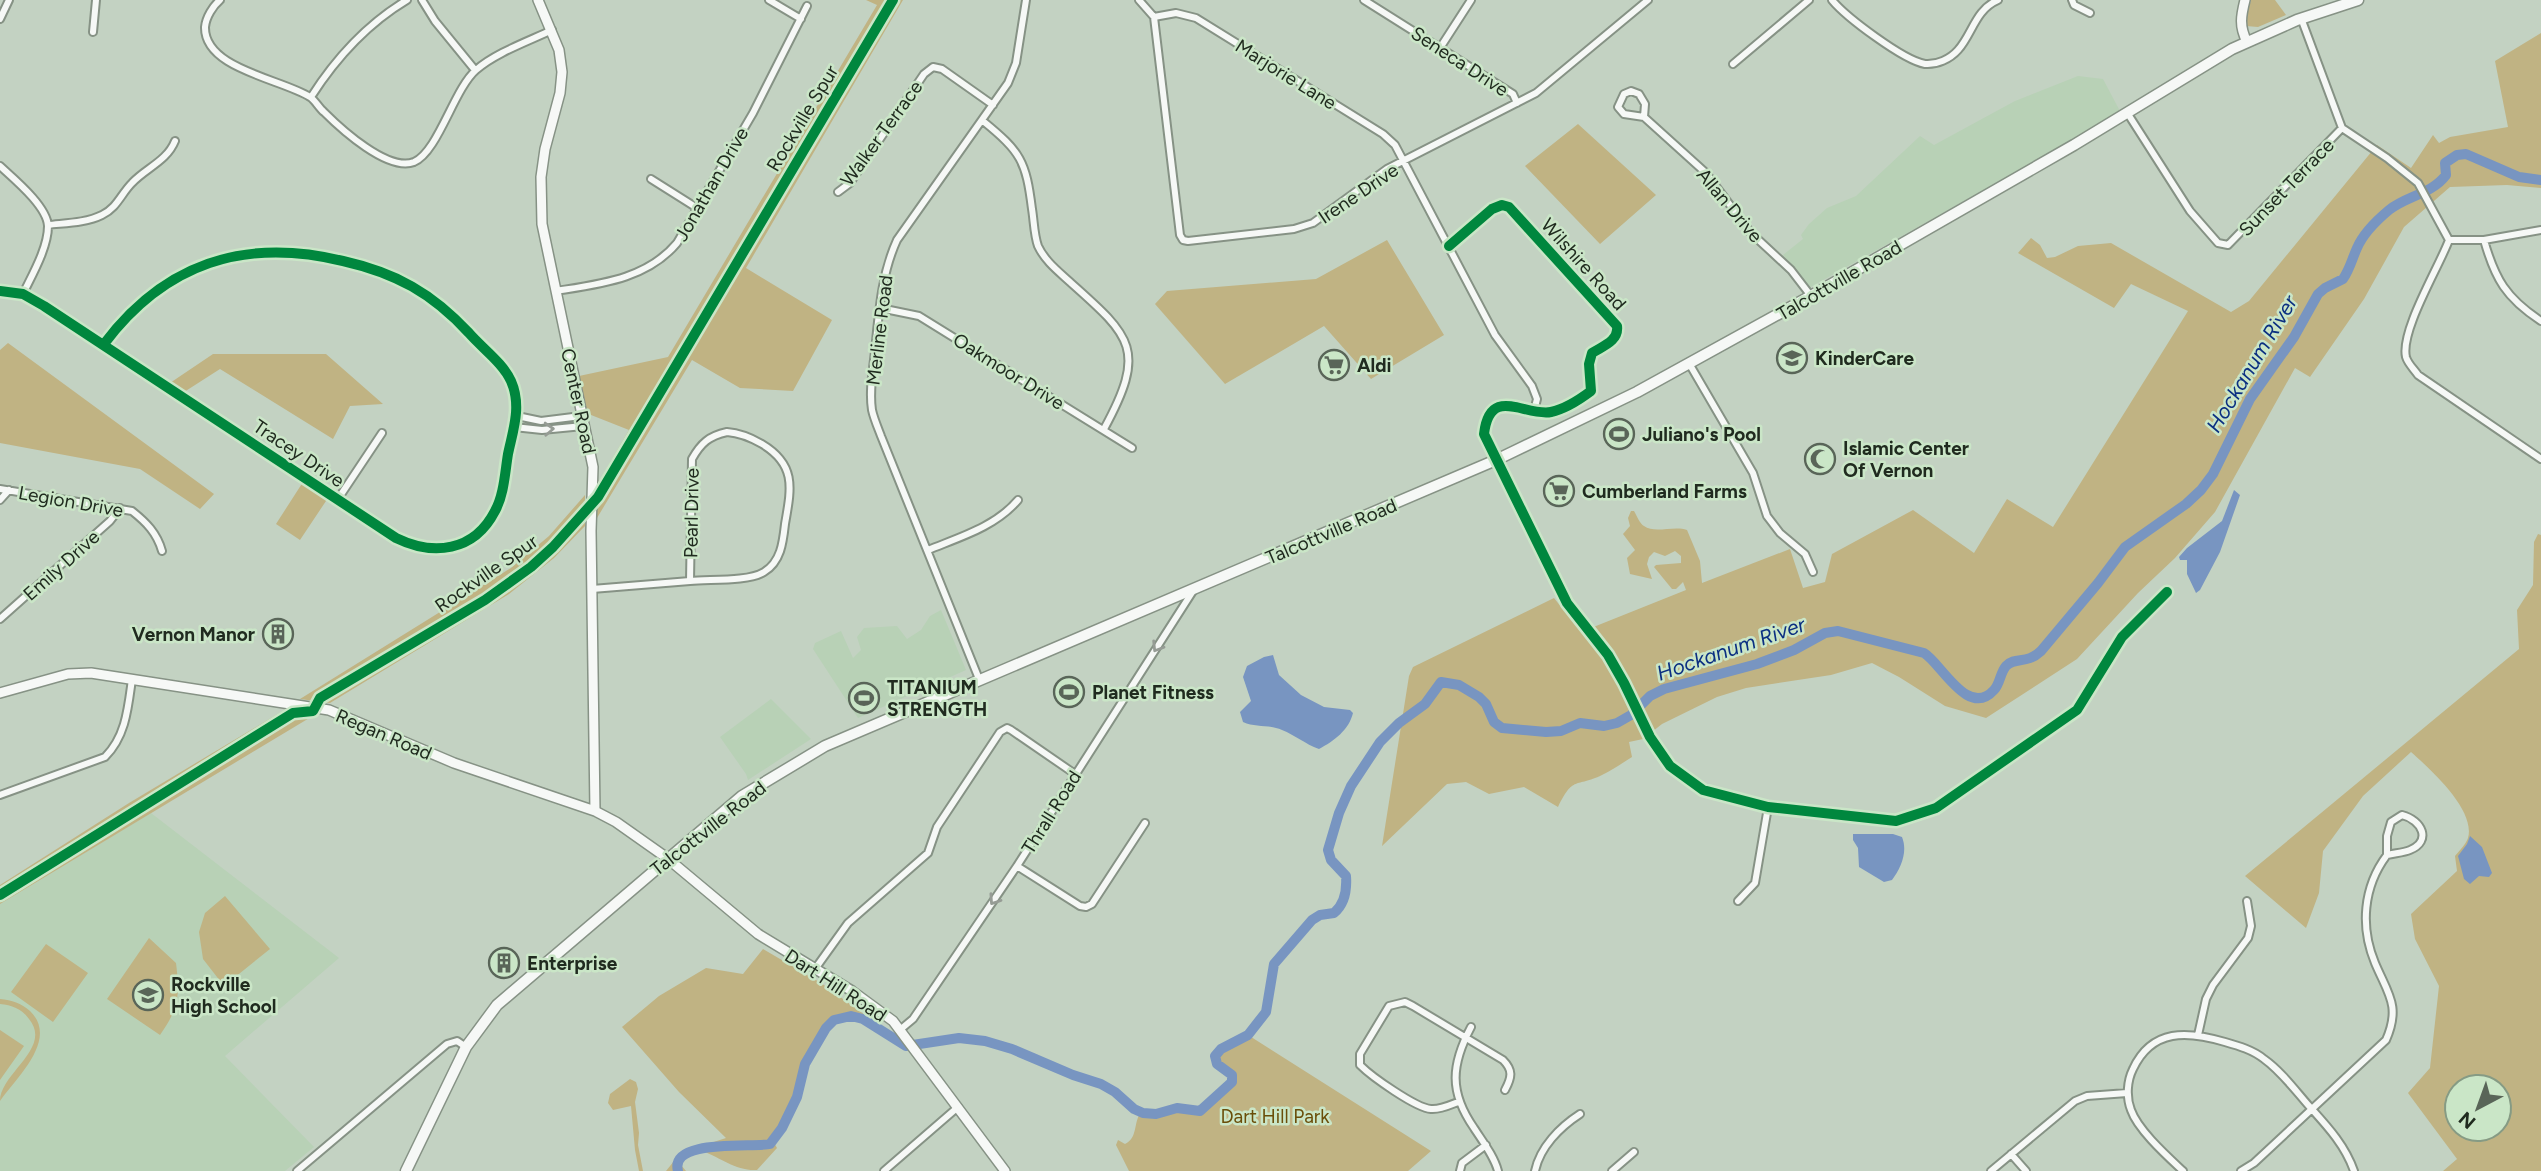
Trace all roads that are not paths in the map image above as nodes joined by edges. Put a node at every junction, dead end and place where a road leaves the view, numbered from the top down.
1 (9, 0) edge
2 (96, 0) edge
3 (220, 0) edge
4 (407, 0) edge
5 (422, 0) edge
6 (538, 0) edge
7 (769, 0) edge
8 (1026, 0) edge
9 (1139, 0) edge
10 (1471, 0) edge
11 (1648, 0) edge
12 (1809, 0) edge
13 (1832, 0) edge
14 (1997, 0) edge
15 (2072, 0) edge
16 (2245, 0) edge
17 (2358, 0) edge
18 (1367, 1) edge
19 (807, 6) dead end
20 (2090, 13) dead end
21 (1154, 17) junction
22 (2301, 18) junction
23 (0, 19) edge
24 (800, 19) junction
25 (552, 30) junction
26 (93, 32) dead end
27 (2247, 41) junction
28 (1440, 48) junction
29 (1733, 64) dead end
30 (475, 70) junction
31 (311, 97) junction
32 (1517, 103) junction
33 (993, 105) junction
34 (2128, 114) junction
35 (1644, 117) junction
36 (983, 121) junction
37 (2343, 128) junction
38 (176, 141) dead end
39 (1405, 161) junction
40 (0, 166) edge
41 (651, 179) dead end
42 (838, 192) dead end
43 (697, 208) junction
44 (48, 225) junction
45 (2541, 230) edge
46 (2449, 240) junction
47 (2484, 240) junction
48 (1449, 246) junction
49 (0, 291) edge
50 (556, 291) junction
51 (23, 294) junction
52 (1811, 296) junction
53 (880, 307) junction
54 (2541, 321) edge
55 (104, 344) junction
56 (1690, 365) junction
57 (1534, 411) junction
58 (517, 416) junction
59 (582, 421) junction
60 (514, 427) junction
61 (1104, 429) junction
62 (382, 433) dead end
63 (1132, 448) dead end
64 (2541, 459) edge
65 (1496, 460) junction
66 (0, 489) edge
67 (9, 490) junction
68 (338, 499) junction
69 (0, 500) edge
70 (1018, 500) dead end
71 (120, 508) junction
72 (928, 550) junction
73 (162, 551) dead end
74 (1812, 572) dead end
75 (690, 581) junction
76 (592, 589) junction
77 (1194, 590) junction
78 (2167, 592) dead end
79 (0, 619) edge
80 (132, 679) junction
81 (979, 679) junction
82 (0, 693) edge
83 (1075, 774) junction
84 (0, 795) edge
85 (1768, 807) junction
86 (595, 811) junction
87 (1145, 823) dead end
88 (2387, 855) junction
89 (667, 858) junction
90 (1017, 866) junction
91 (1738, 901) dead end
92 (2247, 901) dead end
93 (815, 969) junction
94 (1471, 1027) dead end
95 (901, 1029) junction
96 (2198, 1035) junction
97 (1466, 1036) junction
98 (466, 1047) junction
99 (1505, 1090) dead end
100 (2127, 1093) junction
101 (1458, 1102) junction
102 (958, 1107) junction
103 (2312, 1110) junction
104 (1580, 1114) dead end
105 (1486, 1145) junction
106 (1634, 1152) dead end
107 (2011, 1154) junction
108 (888, 1170) edge
109 (297, 1171) edge
110 (406, 1171) edge
111 (1005, 1171) edge
112 (1460, 1171) edge
113 (1498, 1171) edge
114 (1535, 1171) edge
115 (1612, 1171) edge
116 (1991, 1171) edge
117 (2026, 1171) edge
118 (2183, 1171) edge
119 (2241, 1171) edge
120 (2354, 1171) edge

1 - 23 street
2 - 26 street
3 - 31 street
4 - 31 street
5 - 30 street
6 - 25 street, Center Road
7 - 24 street
8 - 33 street, Merline Road
9 - 21 street
10 - 28 street
11 - 32 street, Irene Drive
12 - 29 street
13 - 14 street
15 - 20 street
16 - 27 street
17 - 22 main road, Talcottville Road
18 - 28 street, Seneca Drive
19 - 24 street, Jonathan Drive
21 - 39 street, Marjorie Lane
21 - 39 street, Irene Drive
22 - 27 main road, Talcottville Road
22 - 37 street
24 - 43 street, Jonathan Drive
25 - 30 street
25 - 50 street, Center Road
27 - 34 main road, Talcottville Road
28 - 32 street, Seneca Drive
30 - 31 street
32 - 39 street, Irene Drive
33 - 36 street, Merline Road
33 - 42 street, Walker Terrace
34 - 37 street, Sunset Terrace
34 - 52 main road, Talcottville Road
35 - 35 street, Allan Drive
35 - 52 street, Allan Drive
36 - 53 street, Merline Road
36 - 61 street
37 - 46 street
38 - 44 street
39 - 48 street, Marjorie Lane
40 - 44 street
41 - 43 street
43 - 50 street, Jonathan Drive
44 - 51 street
45 - 47 street
46 - 47 street
46 - 64 street
47 - 54 street
48 - 57 street, Marjorie Lane
48 - 57 street, Wilshire Road
49 - 51 street, Tracey Drive
50 - 59 street, Center Road
51 - 55 street, Tracey Drive
52 - 56 main road, Talcottville Road
53 - 61 street, Oakmoor Drive
53 - 72 street, Merline Road
55 - 58 street
55 - 68 street, Tracey Drive
56 - 65 main road, Talcottville Road
56 - 74 street
57 - 65 street
58 - 59 street
58 - 60 street, Tracey Drive
60 -> 59 street
59 - 76 street, Center Road
60 - 68 street, Tracey Drive
61 - 63 street, Oakmoor Drive
62 - 68 street
65 - 77 main road, Talcottville Road
65 - 85 street
66 - 67 street, Legion Drive
67 - 69 street
67 - 71 street, Legion Drive
70 - 72 street
71 - 73 street, Legion Drive
71 - 79 street, Emily Drive
72 - 81 street, Merline Road
75 - 75 street, Pearl Drive
75 - 76 street, Pearl Drive
76 - 86 street, Center Road
77 - 81 main road, Talcottville Road
77 -> 83 street, Thrall Road
78 - 85 street
80 - 82 street, Regan Road
80 - 84 street
80 - 86 street, Regan Road
81 - 89 main road, Talcottville Road
83 - 90 street, Thrall Road
83 - 93 street
85 - 91 street
86 - 89 street, Regan Road
87 - 90 street
88 - 88 street
88 - 103 street
89 - 93 street, Dart Hill Road
89 - 98 main road, Talcottville Road
90 -> 95 street, Thrall Road
92 - 96 street
93 - 95 street, Dart Hill Road
94 - 97 street
95 - 102 street, Dart Hill Road
96 - 100 street
96 - 103 street
97 - 99 street
97 - 101 street
97 - 101 street
98 - 109 street
98 - 110 main road, Talcottville Road
100 - 107 street
100 - 118 street
101 - 105 street
102 - 108 street
102 - 111 street, Dart Hill Road
103 - 119 street
103 - 120 street
104 - 114 street
105 - 112 street
105 - 113 street
106 - 115 street
107 - 116 street
107 - 117 street

